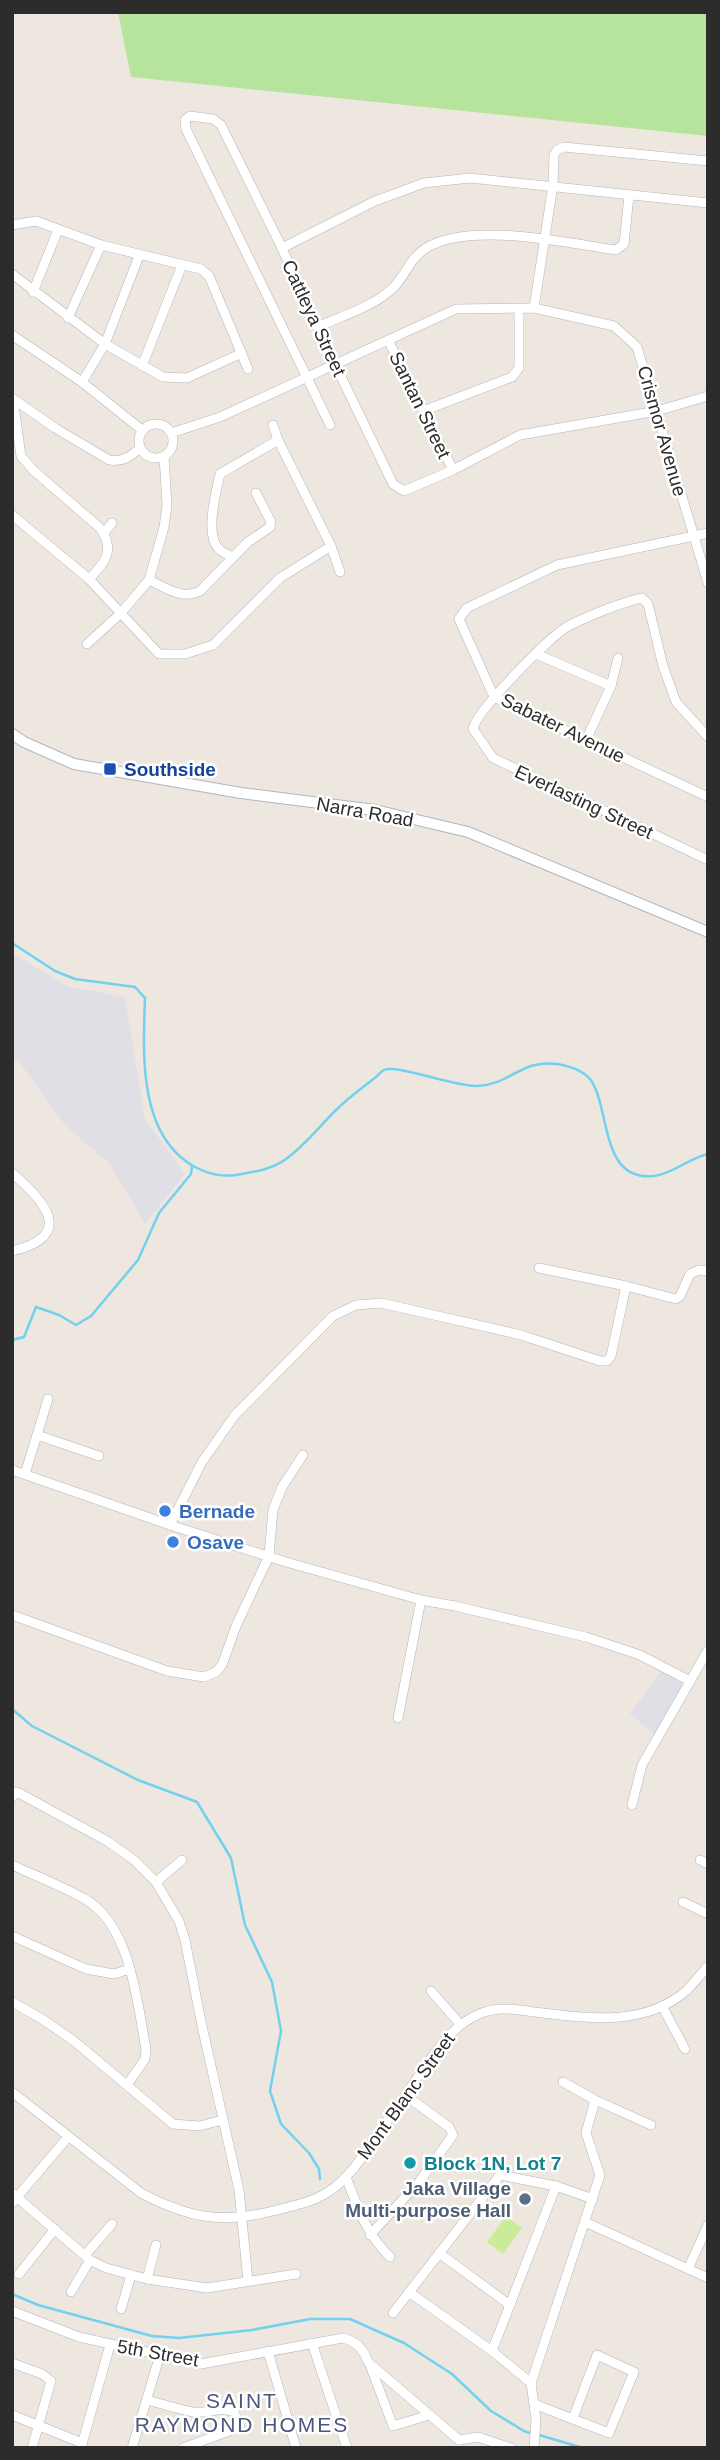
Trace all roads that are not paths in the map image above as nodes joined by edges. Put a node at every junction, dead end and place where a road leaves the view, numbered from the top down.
1 (708, 161) edge
2 (553, 186) junction
3 (629, 196) junction
4 (708, 203) edge
5 (12, 226) edge
6 (58, 230) junction
7 (543, 240) junction
8 (101, 245) junction
9 (282, 248) junction
10 (139, 256) junction
11 (182, 265) junction
12 (12, 274) edge
13 (33, 292) junction
14 (534, 308) junction
15 (519, 309) junction
16 (68, 317) junction
17 (317, 327) junction
18 (12, 335) edge
19 (388, 340) junction
20 (105, 344) junction
21 (242, 354) junction
22 (335, 365) junction
23 (142, 366) junction
24 (248, 369) dead end
25 (307, 378) junction
26 (82, 382) junction
27 (708, 396) edge
28 (13, 398) edge
29 (423, 411) junction
30 (657, 411) junction
31 (273, 425) dead end
32 (330, 425) dead end
33 (142, 430) junction
34 (171, 433) junction
35 (278, 440) junction
36 (140, 448) junction
37 (164, 456) junction
38 (453, 470) junction
39 (256, 493) dead end
40 (12, 515) edge
41 (112, 523) dead end
42 (104, 533) junction
43 (708, 533) edge
44 (693, 536) junction
45 (331, 546) junction
46 (233, 557) junction
47 (340, 572) dead end
48 (89, 579) junction
49 (149, 580) junction
50 (708, 583) edge
51 (120, 614) junction
52 (87, 645) dead end
53 (536, 654) junction
54 (618, 659) dead end
55 (611, 686) junction
56 (494, 696) junction
57 (12, 734) edge
58 (708, 737) edge
59 (586, 740) junction
60 (708, 797) edge
61 (708, 860) edge
62 (708, 932) edge
63 (12, 1173) edge
64 (12, 1251) edge
65 (539, 1268) dead end
66 (708, 1271) edge
67 (626, 1286) junction
68 (48, 1399) dead end
69 (37, 1435) junction
70 (303, 1455) dead end
71 (99, 1456) dead end
72 (12, 1470) edge
73 (24, 1474) junction
74 (170, 1525) junction
75 (269, 1556) junction
76 (421, 1600) junction
77 (12, 1615) edge
78 (708, 1650) edge
79 (690, 1681) junction
80 (398, 1718) dead end
81 (14, 1793) edge
82 (632, 1805) dead end
83 (182, 1860) dead end
84 (12, 1865) edge
85 (156, 1882) junction
86 (683, 1902) dead end
87 (708, 1914) edge
88 (12, 1936) edge
89 (708, 1966) edge
90 (130, 1969) junction
91 (431, 1991) dead end
92 (12, 2003) edge
93 (662, 2006) junction
94 (460, 2024) junction
95 (685, 2049) dead end
96 (563, 2082) dead end
97 (127, 2085) junction
98 (12, 2092) edge
99 (405, 2095) junction
100 (595, 2100) junction
101 (223, 2120) junction
102 (650, 2125) dead end
103 (68, 2137) junction
104 (346, 2177) junction
105 (556, 2186) junction
106 (14, 2198) edge
107 (593, 2199) junction
108 (243, 2218) junction
109 (585, 2222) junction
110 (112, 2224) dead end
111 (708, 2225) edge
112 (55, 2229) junction
113 (370, 2235) junction
114 (156, 2245) dead end
115 (439, 2253) junction
116 (88, 2257) junction
117 (390, 2257) dead end
118 (688, 2269) junction
119 (19, 2274) dead end
120 (296, 2274) dead end
121 (131, 2275) junction
122 (708, 2278) edge
123 (147, 2279) junction
124 (248, 2281) junction
125 (71, 2292) dead end
126 (409, 2292) junction
127 (510, 2305) junction
128 (121, 2309) dead end
129 (12, 2311) edge
130 (393, 2313) dead end
131 (312, 2343) junction
132 (110, 2345) junction
133 (268, 2351) junction
134 (492, 2351) junction
135 (160, 2355) junction
136 (368, 2362) junction
137 (12, 2363) edge
138 (531, 2383) junction
139 (147, 2400) junction
140 (534, 2404) junction
141 (12, 2415) edge
142 (429, 2415) junction
143 (573, 2418) junction
144 (40, 2426) junction
145 (458, 2444) edge
146 (81, 2445) edge
147 (134, 2447) edge
148 (32, 2448) edge
149 (183, 2448) edge
150 (296, 2448) edge
151 (347, 2448) edge
152 (511, 2448) edge
153 (534, 2448) edge

1 - 2 street
2 - 3 street, Cattleya Street
2 - 7 street
2 - 9 street, Cattleya Street
3 - 4 street, Cattleya Street
3 - 7 street
5 - 6 street
6 - 8 street
6 - 13 street
7 - 14 street
7 - 17 street
8 - 10 street
8 - 16 street
9 - 17 street, Cattleya Street
9 - 25 street
10 - 11 street
10 - 20 street
11 - 21 street
11 - 23 street
12 - 13 street
13 - 16 street
14 - 15 street, Crismor Avenue
14 - 30 street, Crismor Avenue
15 - 19 street, Crismor Avenue
15 - 29 street
16 - 20 street
17 - 22 street, Cattleya Street
18 - 26 street
19 - 22 street, Crismor Avenue
19 - 29 street, Santan Street
20 - 23 street
20 - 26 street
21 - 23 street
21 - 24 street
22 - 25 street, Crismor Avenue
22 - 38 street, Cattleya Street
25 - 32 street
25 - 34 street, Crismor Avenue
26 - 33 street
27 - 30 street, Cattleya Street
28 - 36 street
28 - 42 street
29 - 38 street, Santan Street
30 - 38 street, Cattleya Street
30 - 44 street, Crismor Avenue
31 - 35 street
33 - 34 street
33 - 36 street
34 - 37 street
35 - 45 street
35 - 46 street
36 - 37 street
37 - 49 street
39 - 46 street
40 - 48 street
41 - 42 street
42 - 48 street
43 - 44 street
44 - 50 street, Crismor Avenue
44 - 56 street, Sabater Avenue
45 - 47 street
45 - 51 street
46 - 49 street
48 - 51 street
49 - 51 street
51 - 52 street
53 - 55 street
53 - 56 street
53 - 58 street
54 - 55 street
55 - 59 street
56 - 59 street, Sabater Avenue
56 - 61 street, Everlasting Street
57 - 62 street, Narra Road
59 - 60 street, Sabater Avenue
63 - 64 street
65 - 67 street
66 - 67 street
67 - 74 street
68 - 69 street
69 - 71 street
69 - 73 street
70 - 75 street
72 - 73 street
73 - 74 street
74 - 75 street
75 - 76 street
75 - 77 street
76 - 79 street
76 - 80 street
78 - 79 street
79 - 82 street
81 - 85 street
83 - 85 street
84 - 90 street
85 - 101 street
86 - 87 street
88 - 90 street
89 - 93 street, Mont Blanc Street
90 - 97 street
91 - 94 street
92 - 97 street
93 - 94 street, Mont Blanc Street
93 - 95 street
94 - 99 street, Mont Blanc Street
96 - 100 street
97 - 101 street
98 - 103 street, Mont Blanc Street
99 - 104 street, Mont Blanc Street
99 - 113 street
100 - 102 street
100 - 107 street
101 - 108 street
103 - 106 street
103 - 108 street, Mont Blanc Street
104 - 108 street, Mont Blanc Street
104 - 113 street
105 - 107 street
105 - 115 street
105 - 127 street
106 - 112 street
107 - 109 street
108 - 124 street
109 - 118 street
109 - 138 street
110 - 116 street
111 - 118 street
112 - 116 street
112 - 119 street
113 - 117 street
114 - 123 street
115 - 126 street
115 - 127 street
116 - 121 street
116 - 125 street
118 - 122 street
120 - 124 street
121 - 123 street
121 - 128 street
123 - 124 street
126 - 130 street
126 - 134 street
127 - 134 street
129 - 132 street, 5th Street
131 - 133 street, 5th Street
131 - 136 street, 5th Street
131 - 151 street
132 - 135 street, 5th Street
132 - 146 street
133 - 135 street, 5th Street
133 - 150 street
134 - 138 street
135 - 139 street
136 - 142 street
136 - 142 street
137 - 144 street
138 - 140 street
139 - 147 street
139 - 149 street
140 - 143 street
140 - 153 street
141 - 144 street
142 - 145 street
143 - 143 street
144 - 146 street
144 - 148 street
145 - 152 street

